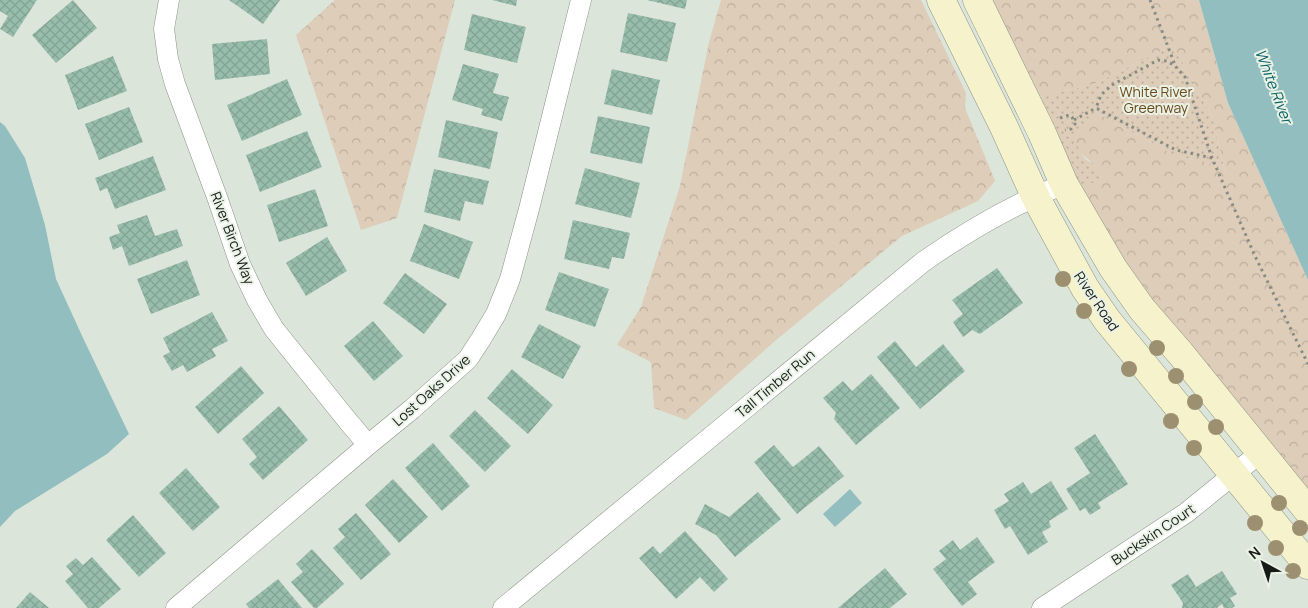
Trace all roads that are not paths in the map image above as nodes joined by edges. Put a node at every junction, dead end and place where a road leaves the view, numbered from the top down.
1 (169, 0) edge
2 (581, 0) edge
3 (941, 0) edge
4 (977, 0) edge
5 (1064, 184) junction
6 (1034, 196) junction
7 (368, 445) junction
8 (1260, 453) junction
9 (1234, 475) junction
10 (1308, 511) edge
11 (1308, 565) edge
12 (176, 608) edge
13 (503, 608) edge
14 (1042, 608) edge

1 - 7 street, River Birch Way
2 - 7 street, Lost Oaks Drive
3 - 6 main road, River Road
4 - 5 main road
5 - 6 street, Tall Timber Run
5 - 8 main road
6 - 9 main road, River Road
6 - 13 street, Tall Timber Run
7 - 12 street, Lost Oaks Drive
8 - 9 street, Buckskin Court
8 - 10 main road
9 - 11 main road, River Road
9 - 14 street, Buckskin Court

